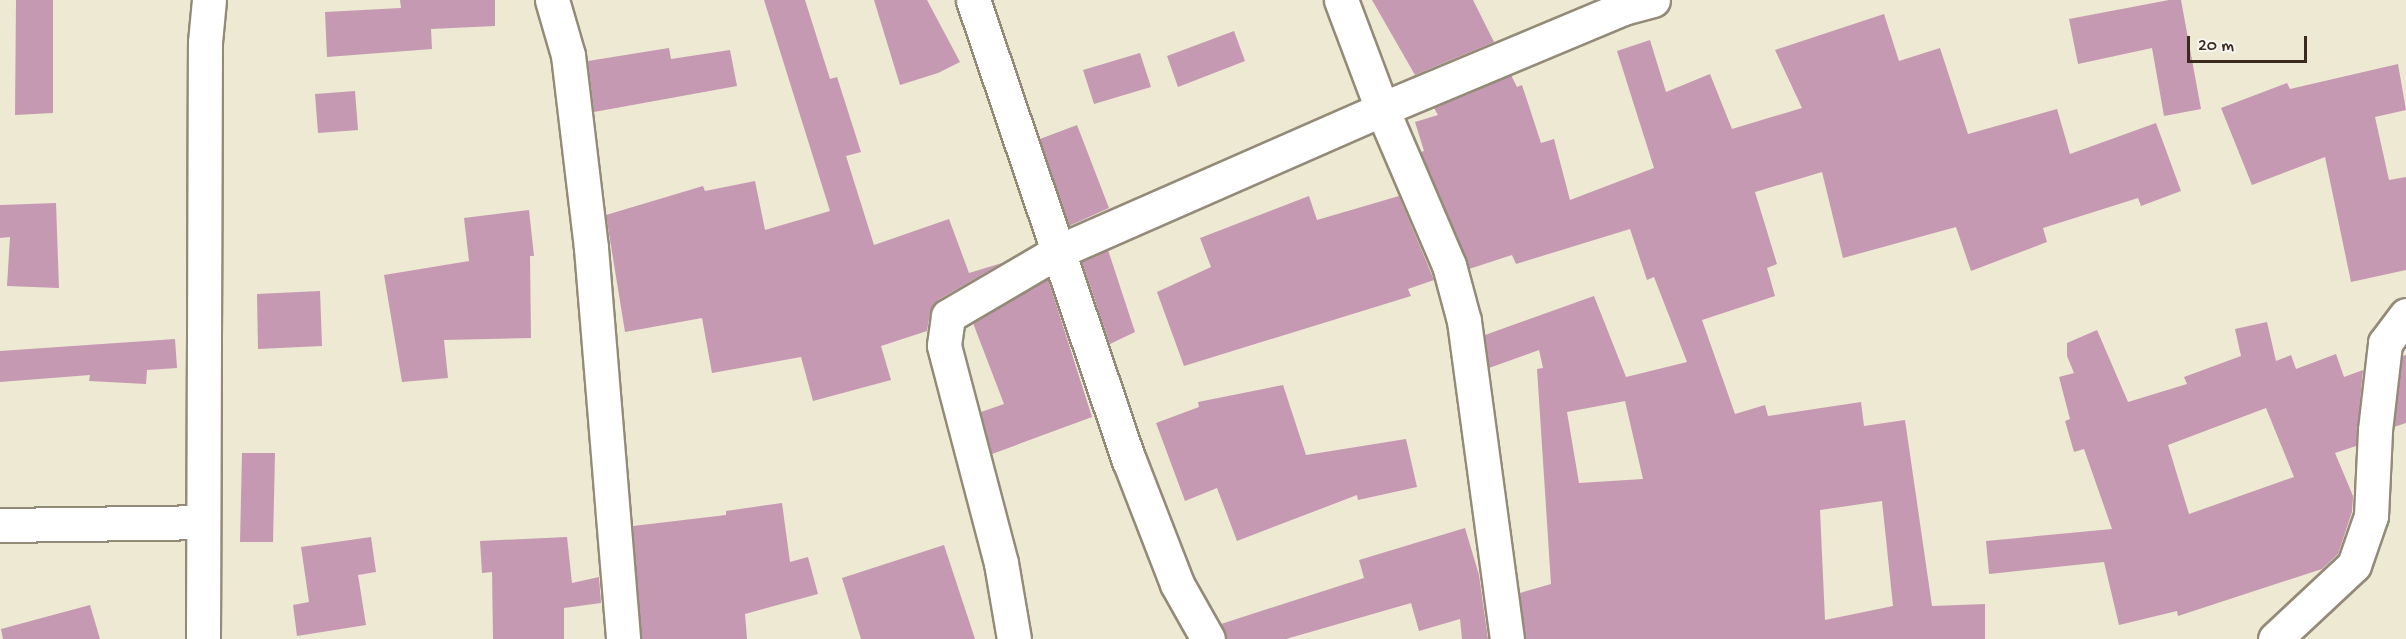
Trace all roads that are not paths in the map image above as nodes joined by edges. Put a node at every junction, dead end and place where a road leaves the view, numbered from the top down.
1 (209, 0) edge
2 (552, 0) edge
3 (974, 0) edge
4 (1341, 0) edge
5 (1632, 3) edge
6 (1382, 109) junction
7 (1057, 252) junction
8 (2406, 315) edge
9 (203, 522) junction
10 (0, 525) edge
11 (203, 639) edge
12 (623, 639) edge
13 (1014, 639) edge
14 (1208, 639) edge
15 (1507, 639) edge
16 (2275, 639) edge

1 - 9 street
2 - 12 street
3 - 7 street
4 - 6 street
5 - 6 street
6 - 7 street
6 - 15 street
7 - 13 street
7 - 14 street
8 - 16 street
9 - 10 street
9 - 11 street

